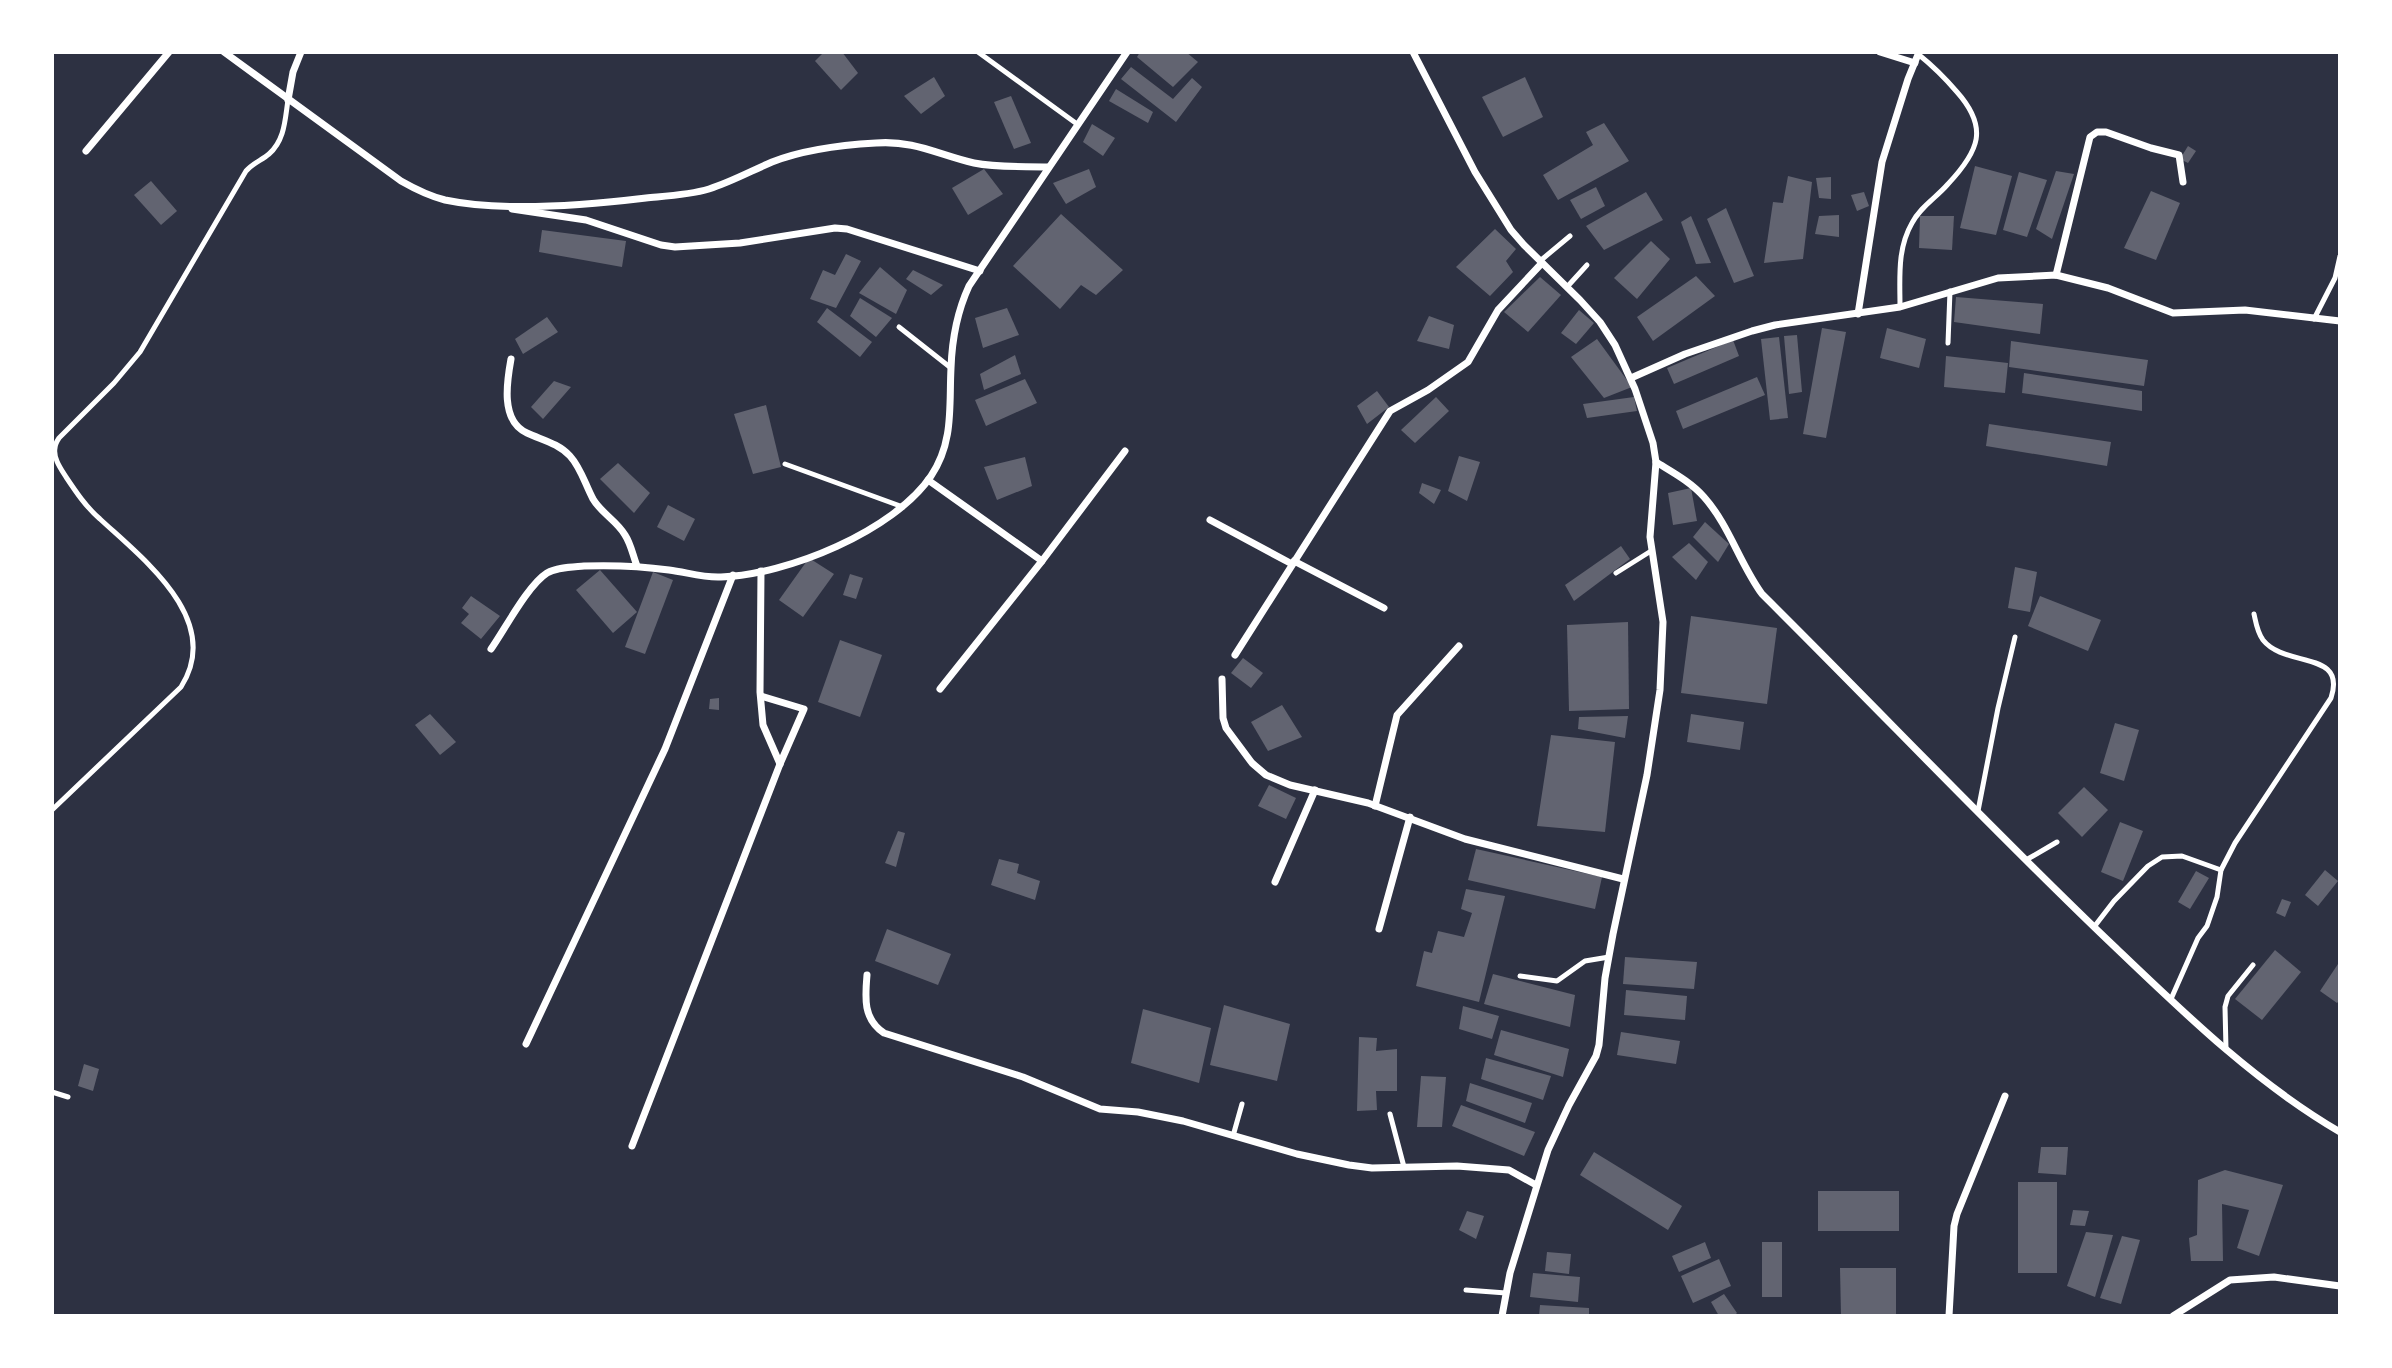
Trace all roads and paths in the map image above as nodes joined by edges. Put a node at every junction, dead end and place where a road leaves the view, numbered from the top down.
1 (169, 52) edge
2 (223, 52) edge
3 (301, 52) edge
4 (978, 52) edge
5 (1127, 52) edge
6 (1413, 52) edge
7 (1880, 52) edge
8 (1919, 53) edge
9 (1915, 63) junction
10 (288, 100) junction
11 (1077, 124) junction
12 (86, 151) dead end
13 (1048, 167) junction
14 (2183, 182) dead end
15 (459, 201) junction
16 (1570, 236) dead end
17 (2340, 256) edge
18 (1541, 262) junction
19 (1587, 265) dead end
20 (980, 271) junction
21 (2056, 275) junction
22 (1567, 287) junction
23 (1950, 291) junction
24 (1900, 307) junction
25 (1858, 314) junction
26 (2314, 319) junction
27 (2340, 321) edge
28 (899, 327) dead end
29 (1948, 343) dead end
30 (511, 359) dead end
31 (951, 368) junction
32 (1631, 378) junction
33 (1125, 451) dead end
34 (1656, 462) junction
35 (785, 464) dead end
36 (928, 480) junction
37 (903, 507) junction
38 (1210, 520) dead end
39 (1651, 551) junction
40 (1042, 561) junction
41 (1293, 563) junction
42 (637, 566) junction
43 (761, 571) junction
44 (1616, 573) dead end
45 (733, 575) junction
46 (1384, 608) dead end
47 (2254, 614) dead end
48 (2015, 637) dead end
49 (1459, 646) dead end
50 (491, 649) dead end
51 (1235, 654) dead end
52 (1222, 679) dead end
53 (940, 689) dead end
54 (761, 696) junction
55 (780, 764) junction
56 (1315, 790) junction
57 (1375, 806) junction
58 (52, 810) edge
59 (1979, 811) junction
60 (1410, 817) junction
61 (2057, 842) dead end
62 (2026, 860) junction
63 (2221, 870) junction
64 (1623, 879) junction
65 (1275, 882) dead end
66 (2094, 927) junction
67 (1379, 929) dead end
68 (1609, 957) junction
69 (2253, 965) dead end
70 (867, 975) dead end
71 (1520, 976) dead end
72 (2171, 999) junction
73 (526, 1044) dead end
74 (2226, 1049) junction
75 (52, 1092) edge
76 (2006, 1096) dead end
77 (68, 1097) dead end
78 (1242, 1104) dead end
79 (1390, 1114) dead end
80 (2340, 1132) edge
81 (1233, 1136) junction
82 (632, 1146) dead end
83 (1404, 1167) junction
84 (1536, 1185) junction
85 (2340, 1286) edge
86 (1466, 1290) dead end
87 (1506, 1293) junction
88 (1502, 1315) edge
89 (1949, 1315) edge
90 (2173, 1315) edge

1 - 12 street
2 - 10 street
3 - 10 street
4 - 11 lane
5 - 11 street
6 - 18 street
7 - 9 street
8 - 9 street
8 - 24 lane
9 - 25 street
10 - 15 street
10 - 58 lane
11 - 13 street
13 - 15 street
13 - 20 street
14 - 21 street
15 - 20 street
16 - 18 lane
17 - 26 lane
18 - 22 street
18 - 41 street
19 - 22 lane
20 - 31 street
21 - 23 street
21 - 26 street
22 - 32 street
23 - 24 street
23 - 29 lane
24 - 25 street
25 - 32 street
26 - 27 street
28 - 31 lane
30 - 42 street
31 - 36 street
32 - 34 street
33 - 40 street
34 - 39 street
34 - 59 street
35 - 37 lane
36 - 37 street
36 - 40 street
37 - 43 street
38 - 41 street
39 - 44 lane
39 - 64 street
40 - 53 street
41 - 46 street
41 - 51 street
42 - 45 street
42 - 50 street
43 - 45 street
43 - 54 street
45 - 73 street
47 - 63 lane
48 - 59 lane
49 - 57 street
52 - 56 street
54 - 55 street
54 - 55 street
55 - 82 street
56 - 57 street
56 - 65 street
57 - 60 street
59 - 62 street
60 - 64 street
60 - 67 street
61 - 62 lane
62 - 66 street
63 - 66 lane
63 - 72 lane
64 - 68 street
66 - 72 street
68 - 71 lane
68 - 84 street
69 - 74 lane
70 - 81 street
72 - 74 street
74 - 80 street
75 - 77 lane
76 - 89 street
78 - 81 lane
79 - 83 lane
81 - 83 street
83 - 84 street
84 - 87 street
85 - 90 street
86 - 87 lane
87 - 88 street

